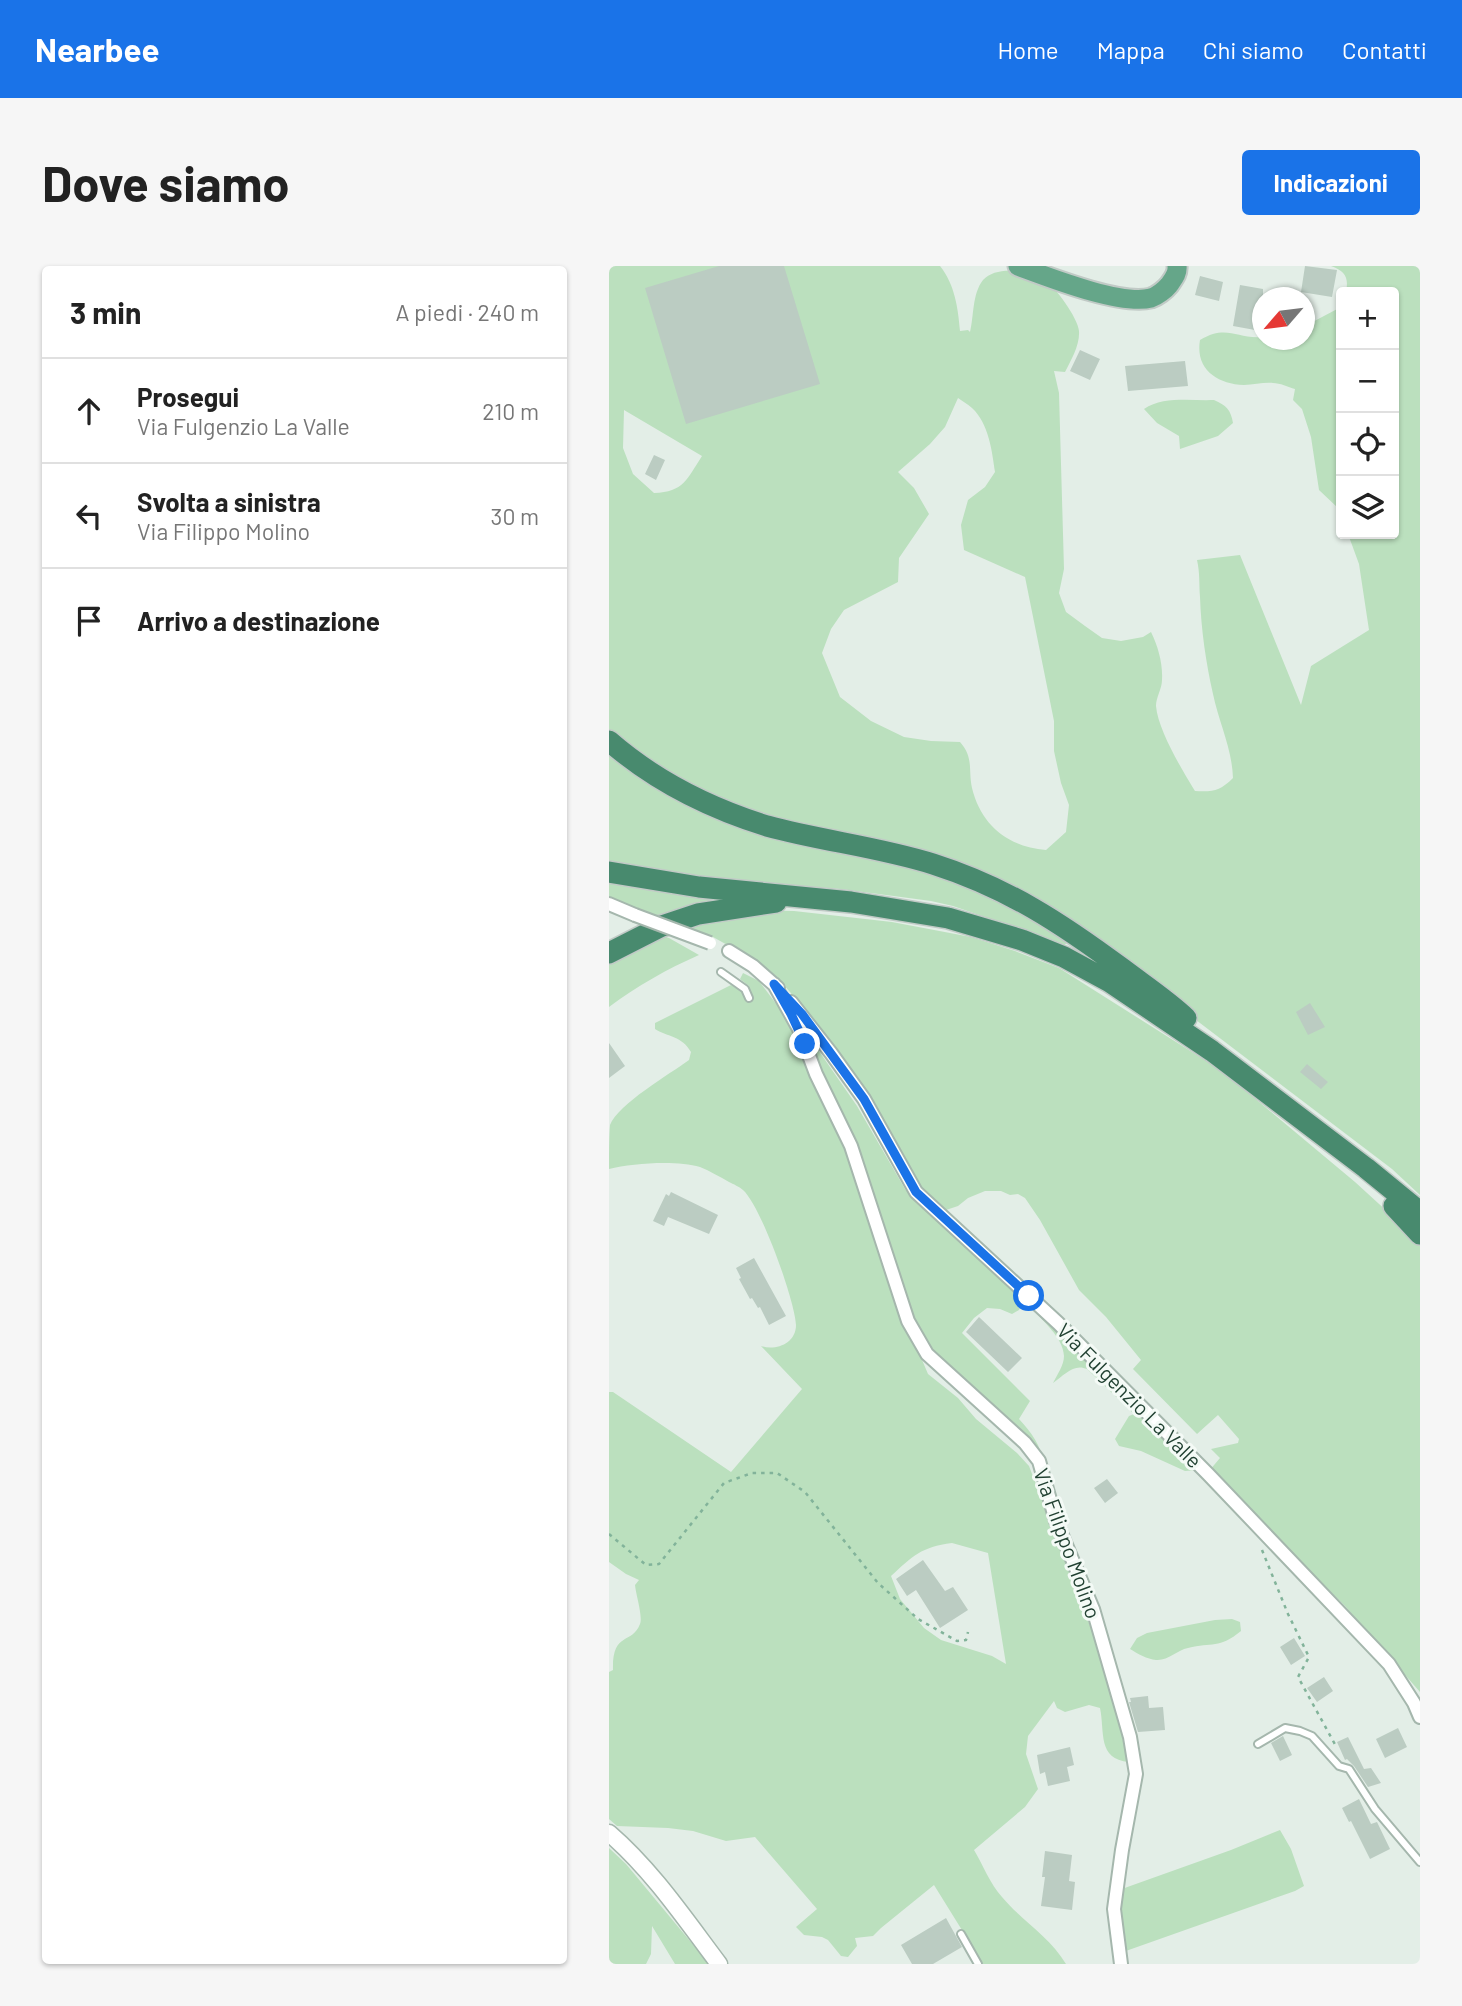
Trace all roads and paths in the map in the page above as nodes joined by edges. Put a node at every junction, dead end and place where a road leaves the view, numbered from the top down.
1 (1018, 266) edge
2 (1177, 266) edge
3 (609, 741) edge
4 (609, 873) edge
5 (794, 895) junction
6 (609, 904) edge
7 (710, 943) dead end
8 (729, 951) dead end
9 (609, 953) edge
10 (722, 972) dead end
11 (774, 984) junction
12 (749, 998) dead end
13 (1249, 1078) junction
14 (1366, 1168) junction
15 (1420, 1212) edge
16 (1420, 1234) edge
17 (1261, 1529) junction
18 (609, 1535) edge
19 (968, 1632) dead end
20 (1420, 1717) edge
21 (1258, 1744) dead end
22 (1349, 1769) junction
23 (609, 1833) edge
24 (1420, 1862) edge
25 (961, 1934) dead end
26 (719, 1964) edge
27 (978, 1964) edge
28 (1121, 1964) edge

1 - 2 main road
3 - 13 highway
4 - 5 highway
5 - 9 highway
5 - 13 highway
6 - 7 street, bridge
8 - 11 street, Via Fulgenzio La Valle
10 - 12 lane
11 - 17 street, Via Fulgenzio La Valle
11 - 28 street, Via Filippo Molino
13 - 14 highway
14 - 15 highway
14 - 16 highway
17 - 20 street, Via Fulgenzio La Valle
17 - 22 path
18 - 19 path
21 - 22 lane
22 - 24 lane
23 - 26 street
25 - 27 lane

